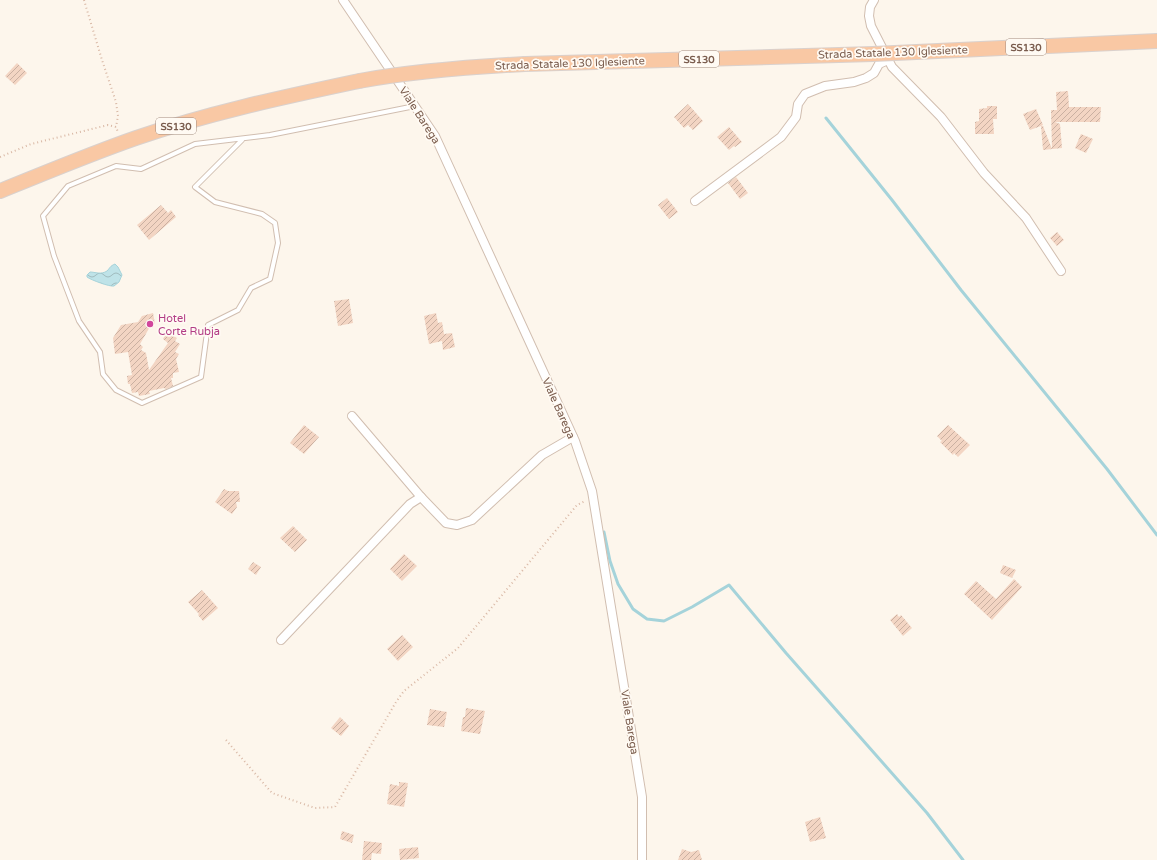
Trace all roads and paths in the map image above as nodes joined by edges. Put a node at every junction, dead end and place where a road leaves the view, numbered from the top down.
1 (84, 0) edge
2 (343, 0) edge
3 (874, 0) edge
4 (1157, 41) edge
5 (892, 56) junction
6 (415, 106) junction
7 (116, 127) junction
8 (242, 140) junction
9 (122, 143) junction
10 (0, 157) edge
11 (0, 191) edge
12 (695, 201) dead end
13 (1061, 271) dead end
14 (352, 416) dead end
15 (573, 437) junction
16 (593, 496) junction
17 (421, 497) junction
18 (281, 640) dead end
19 (226, 740) dead end
20 (642, 860) edge

1 - 7 path
2 - 6 street, Viale Barega
3 - 5 street
4 - 5 highway, Strada Statale 130 Iglesiente / SS130
5 - 9 highway, Strada Statale 130 Iglesiente / SS130, bridge
5 - 12 street
5 - 13 street
6 - 8 lane
6 - 15 street, Viale Barega
7 - 9 path
7 - 10 path
8 - 8 lane
9 - 11 highway, Strada Statale 130 Iglesiente / SS130
14 - 17 street
15 - 16 street, Viale Barega
15 - 17 street
16 - 19 path
16 - 20 street, Viale Barega
17 - 18 street

